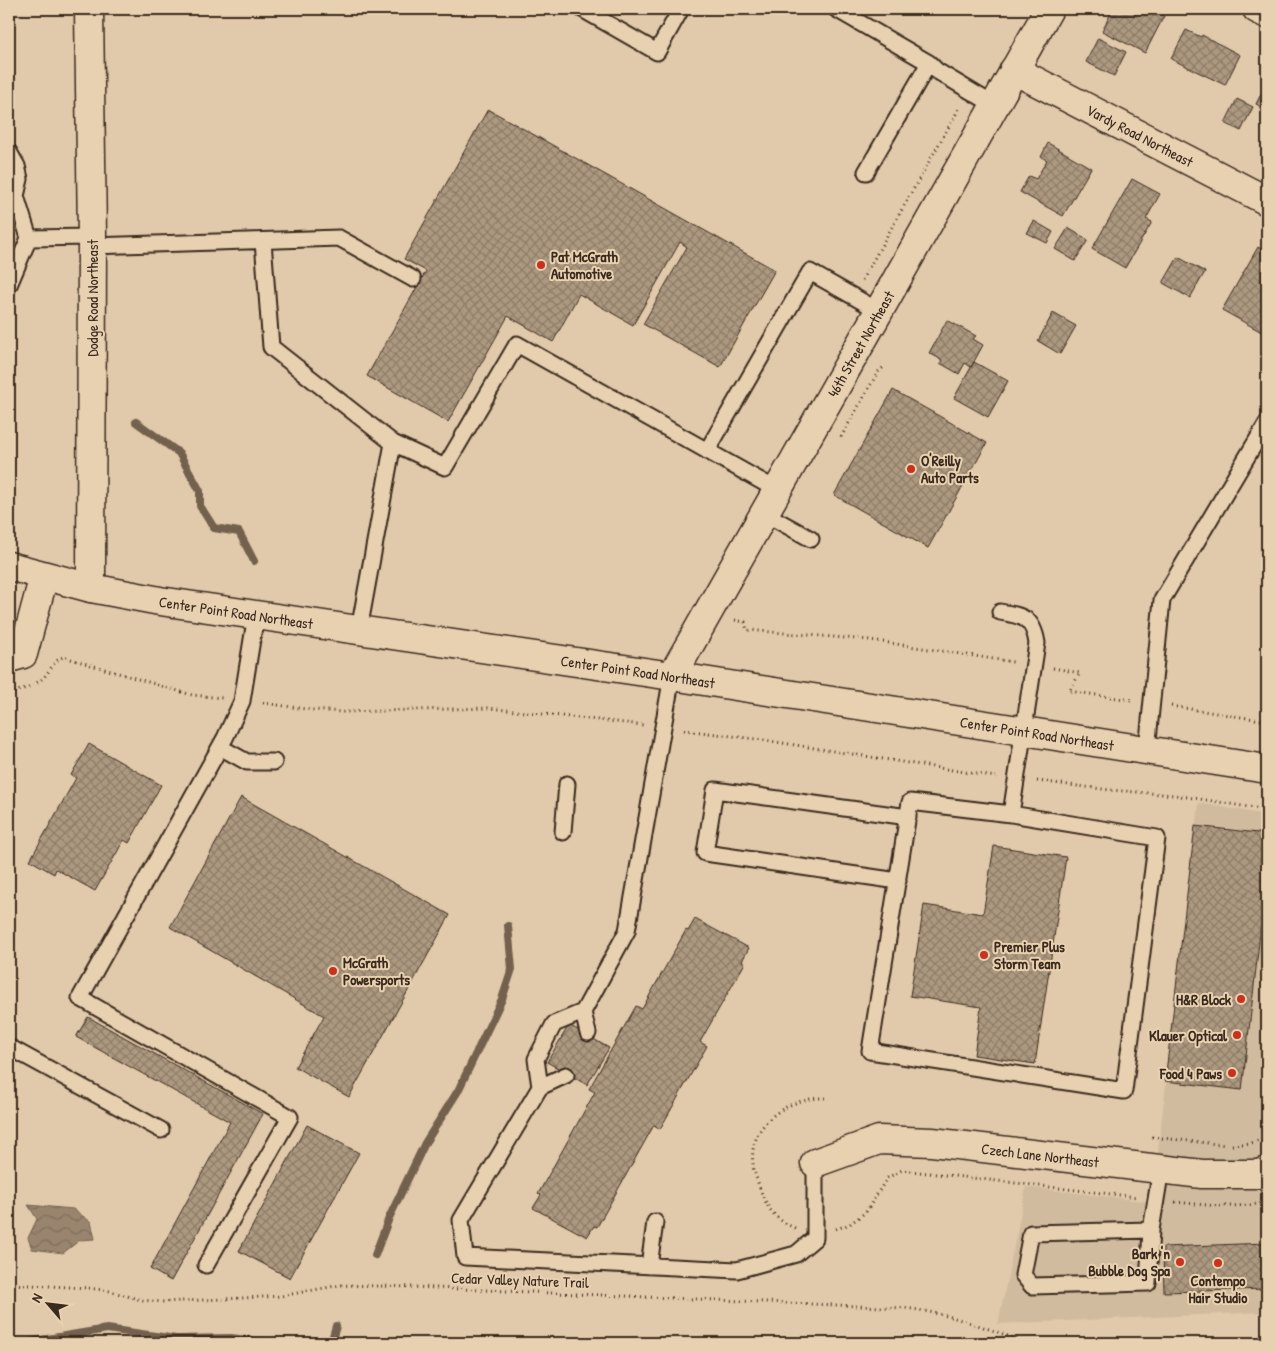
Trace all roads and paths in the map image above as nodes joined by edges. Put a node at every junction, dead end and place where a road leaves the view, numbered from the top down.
1 (89, 9) edge
2 (582, 9) edge
3 (681, 9) edge
4 (836, 9) edge
5 (1049, 9) edge
6 (1257, 9) edge
7 (1267, 14) edge
8 (929, 63) junction
9 (1014, 70) junction
10 (970, 90) junction
11 (994, 105) junction
12 (9, 152) edge
13 (866, 172) dead end
14 (1267, 200) edge
15 (29, 238) junction
16 (263, 241) junction
17 (92, 242) junction
18 (413, 279) dead end
19 (860, 283) dead end
20 (9, 285) edge
21 (879, 311) junction
22 (1267, 423) edge
23 (393, 443) junction
24 (707, 451) junction
25 (771, 501) junction
26 (811, 539) dead end
27 (9, 566) edge
28 (44, 576) junction
29 (92, 588) junction
30 (1000, 612) dead end
31 (256, 615) junction
32 (732, 620) dead end
33 (359, 630) junction
34 (9, 658) edge
35 (1034, 665) junction
36 (672, 676) junction
37 (9, 693) edge
38 (242, 701) junction
39 (1152, 703) junction
40 (1267, 721) edge
41 (647, 725) dead end
42 (680, 729) dead end
43 (1024, 732) junction
44 (220, 747) junction
45 (1147, 750) junction
46 (274, 762) dead end
47 (1267, 769) edge
48 (1016, 779) junction
49 (567, 784) dead end
50 (1267, 810) edge
51 (1012, 814) junction
52 (908, 818) junction
53 (563, 832) dead end
54 (898, 881) junction
55 (583, 1012) junction
56 (588, 1032) dead end
57 (9, 1047) edge
58 (566, 1075) dead end
59 (540, 1088) junction
60 (825, 1098) dead end
61 (161, 1130) dead end
62 (1152, 1137) dead end
63 (1267, 1139) edge
64 (815, 1163) joint
65 (1161, 1169) junction
66 (1267, 1171) edge
67 (1156, 1199) junction
68 (1267, 1202) edge
69 (655, 1222) dead end
70 (815, 1229) junction
71 (1151, 1230) junction
72 (206, 1265) dead end
73 (649, 1266) junction
74 (9, 1284) edge
75 (1027, 1343) edge

1 - 17 street, Dodge Road Northeast
2 - 3 lane
4 - 8 lane
5 - 9 street, 46th Street Northeast
6 - 7 street
8 - 10 lane
8 - 13 lane
9 - 11 street, 46th Street Northeast
9 - 14 street, Vardy Road Northeast
10 - 11 lane
10 - 19 path
11 - 21 street, 46th Street Northeast
12 - 15 lane
15 - 17 lane
15 - 20 lane
16 - 17 lane
16 - 18 lane
16 - 23 lane
17 - 29 street, Dodge Road Northeast
21 - 24 lane
21 - 25 street, 46th Street Northeast
22 - 39 lane
23 - 24 lane
23 - 33 lane
24 - 25 lane
25 - 26 lane
25 - 36 street, 46th Street Northeast
27 - 28 street, Center Point Road Northeast
28 - 29 street, Center Point Road Northeast
28 - 34 street
29 - 31 street, Center Point Road Northeast
30 - 35 lane
31 - 33 street, Center Point Road Northeast
31 - 38 lane
32 - 35 path
33 - 36 street, Center Point Road Northeast
35 - 39 path
35 - 43 lane
36 - 43 street, Center Point Road Northeast
36 - 55 lane
37 - 38 path
38 - 41 path
38 - 44 lane
39 - 40 path
39 - 45 lane
42 - 48 path
43 - 45 street, Center Point Road Northeast
43 - 48 lane
44 - 46 lane
44 - 72 lane
45 - 47 street, Center Point Road Northeast
48 - 50 path
48 - 51 lane
49 - 53 lane
51 - 52 lane
51 - 54 lane
52 - 54 lane
52 - 54 lane
55 - 56 lane
55 - 59 lane
57 - 61 lane
58 - 59 lane
59 - 73 lane
60 - 70 path
62 - 63 path
64 - 65 street, Czech Lane Northeast
64 - 70 lane
65 - 66 street, Czech Lane Northeast
65 - 67 lane
67 - 68 path
67 - 70 path
67 - 71 lane
69 - 73 lane
70 - 73 lane
71 - 71 lane
74 - 75 path, Cedar Valley Nature Trail

